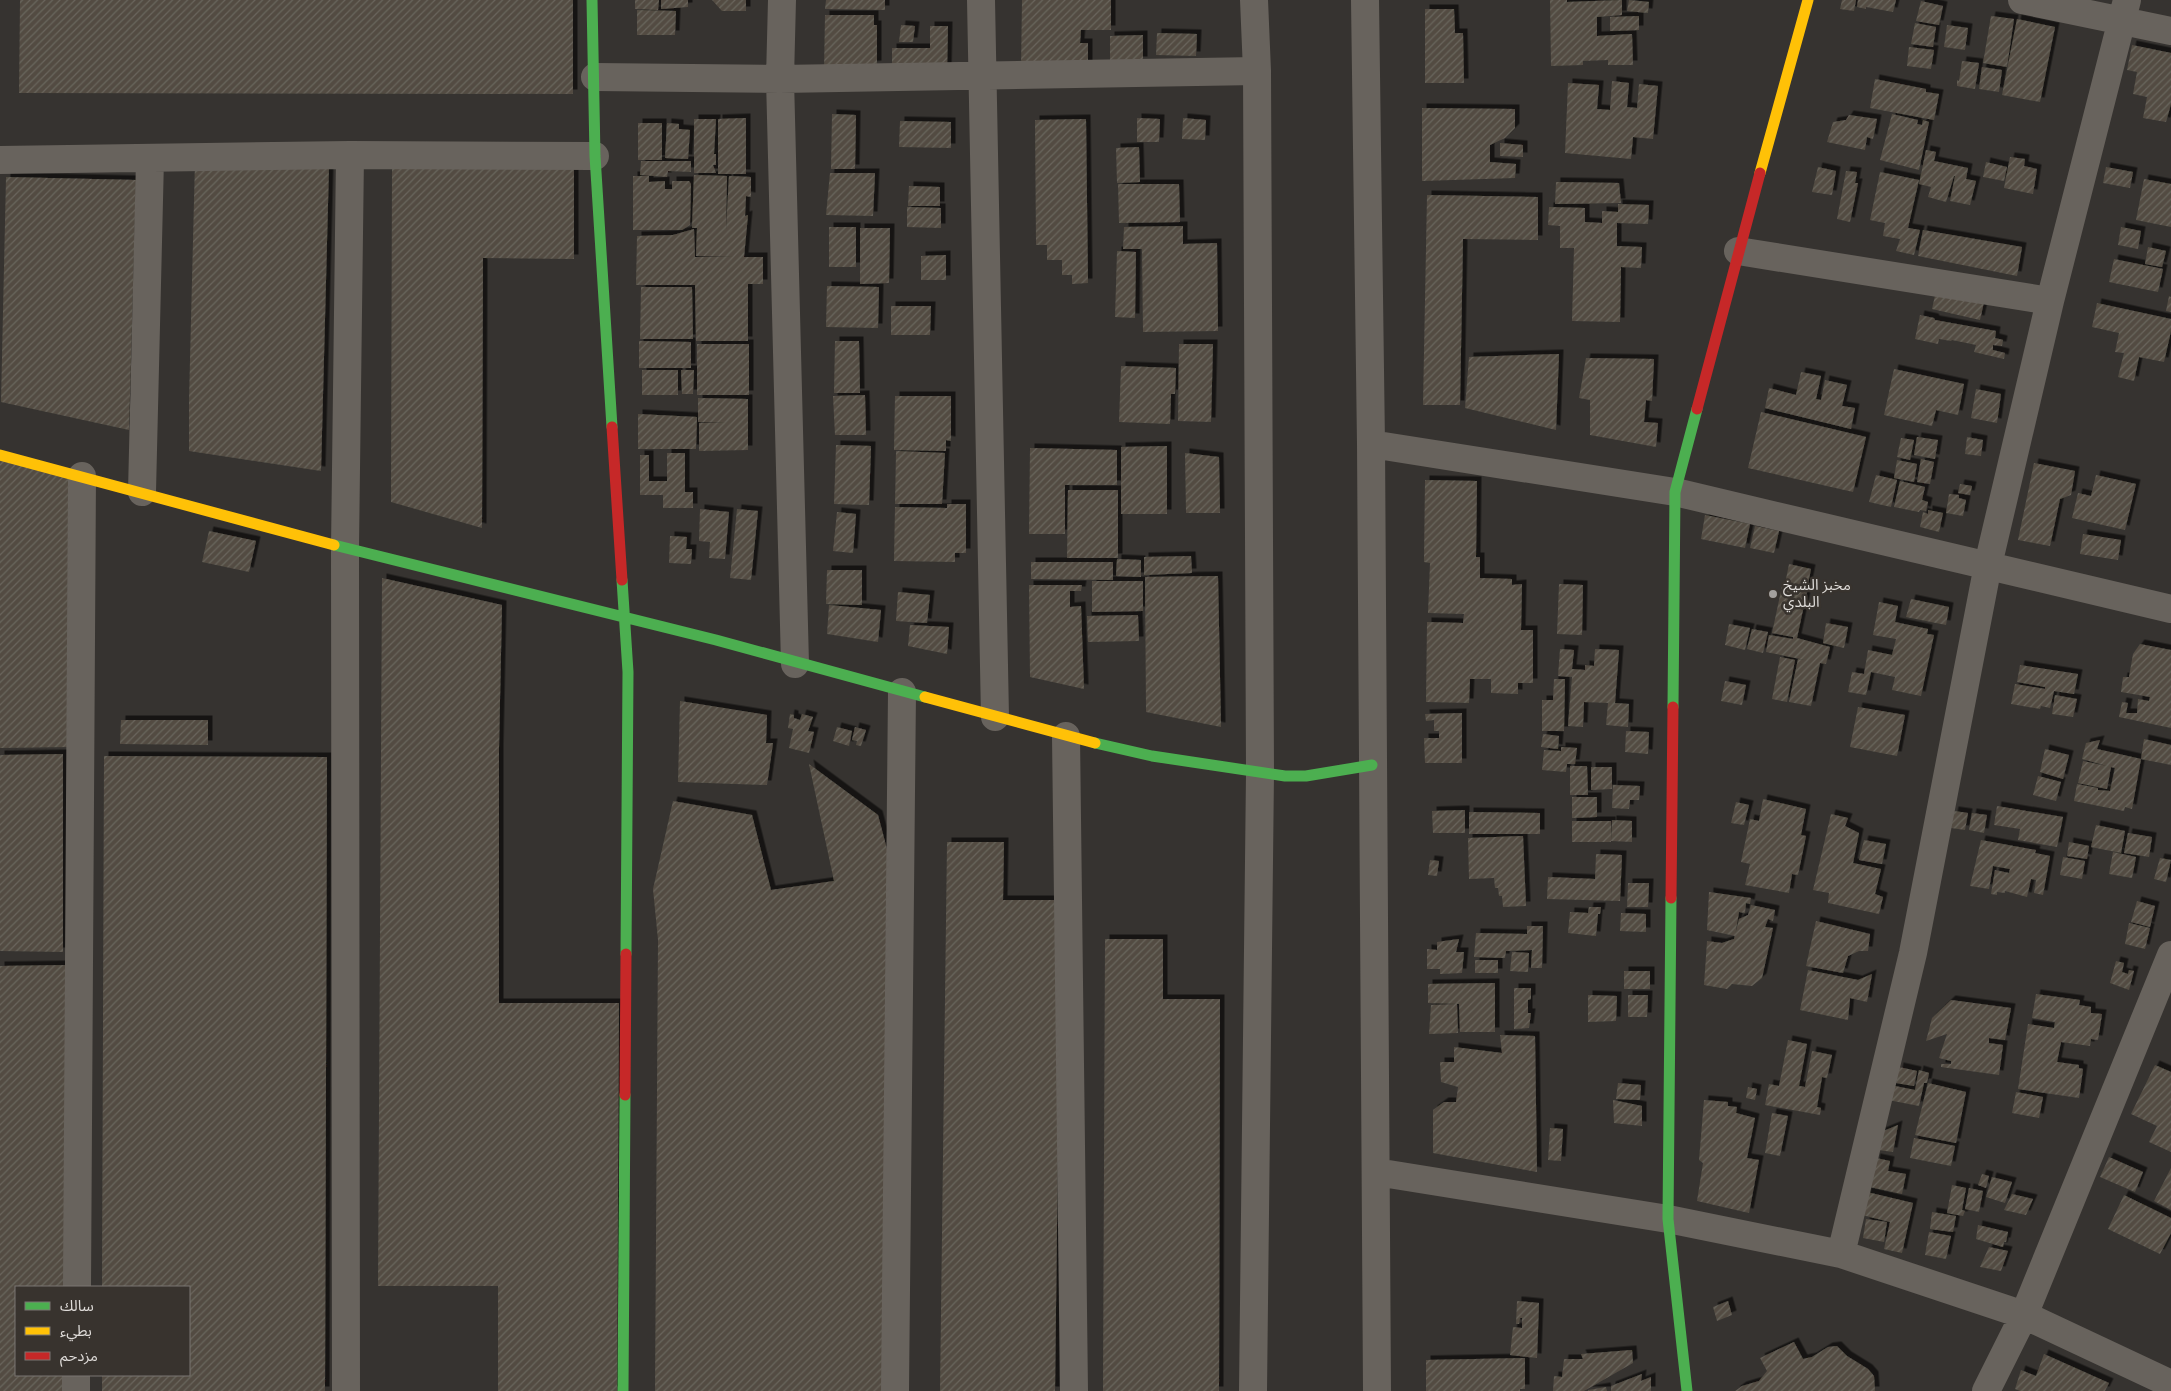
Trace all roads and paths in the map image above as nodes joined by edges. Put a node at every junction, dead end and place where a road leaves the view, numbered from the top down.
1 (592, 0) edge
2 (782, 0) edge
3 (981, 0) edge
4 (1254, 0) edge
5 (1365, 0) edge
6 (1808, 0) edge
7 (2022, 0) edge
8 (2125, 11) edge
9 (2171, 31) edge
10 (1257, 71) junction
11 (982, 75) junction
12 (595, 77) junction
13 (780, 79) junction
14 (350, 155) junction
15 (595, 156) junction
16 (150, 159) junction
17 (0, 160) edge
18 (1738, 251) junction
19 (2050, 301) junction
20 (1371, 444) junction
21 (0, 454) edge
22 (82, 476) junction
23 (142, 492) junction
24 (1675, 492) junction
25 (345, 548) junction
26 (1988, 565) junction
27 (2171, 609) edge
28 (624, 617) junction
29 (795, 664) junction
30 (902, 692) junction
31 (995, 717) junction
32 (1066, 736) junction
33 (1372, 765) junction
34 (1260, 773) junction
35 (2171, 955) edge
36 (1376, 1172) junction
37 (1668, 1219) junction
38 (1841, 1254) junction
39 (77, 1286) edge
40 (2024, 1315) junction
41 (76, 1376) edge
42 (2171, 1384) edge
43 (76, 1391) edge
44 (346, 1391) edge
45 (623, 1391) edge
46 (895, 1391) edge
47 (1074, 1391) edge
48 (1253, 1391) edge
49 (1377, 1391) edge
50 (1687, 1391) edge
51 (1986, 1391) edge

1 - 12 street
2 - 13 street
3 - 11 street
4 - 10 street
5 - 20 street
6 - 18 street
7 - 8 street
8 - 9 street
8 - 19 street
10 - 11 street
10 - 34 street
11 - 13 street
11 - 31 street
12 - 13 street
12 - 15 street
13 - 29 street
14 - 15 street
14 - 16 street
14 - 25 street
15 - 28 street
16 - 17 street
16 - 23 street
18 - 19 street
18 - 24 street
19 - 26 street
20 - 24 street
20 - 33 street
21 - 22 street
22 - 23 street
22 - 39 street
23 - 25 street
24 - 26 street
24 - 37 street
25 - 28 street
25 - 44 street
26 - 27 street
26 - 38 street
28 - 29 street
28 - 45 street
29 - 30 street
30 - 31 street
30 - 46 street
31 - 32 street
32 - 34 street
32 - 47 street
33 - 34 street
33 - 36 street
34 - 48 street
35 - 40 street
36 - 37 street
36 - 49 street
37 - 38 street
37 - 50 street
38 - 40 street
40 - 42 street
40 - 51 street
41 - 43 street

